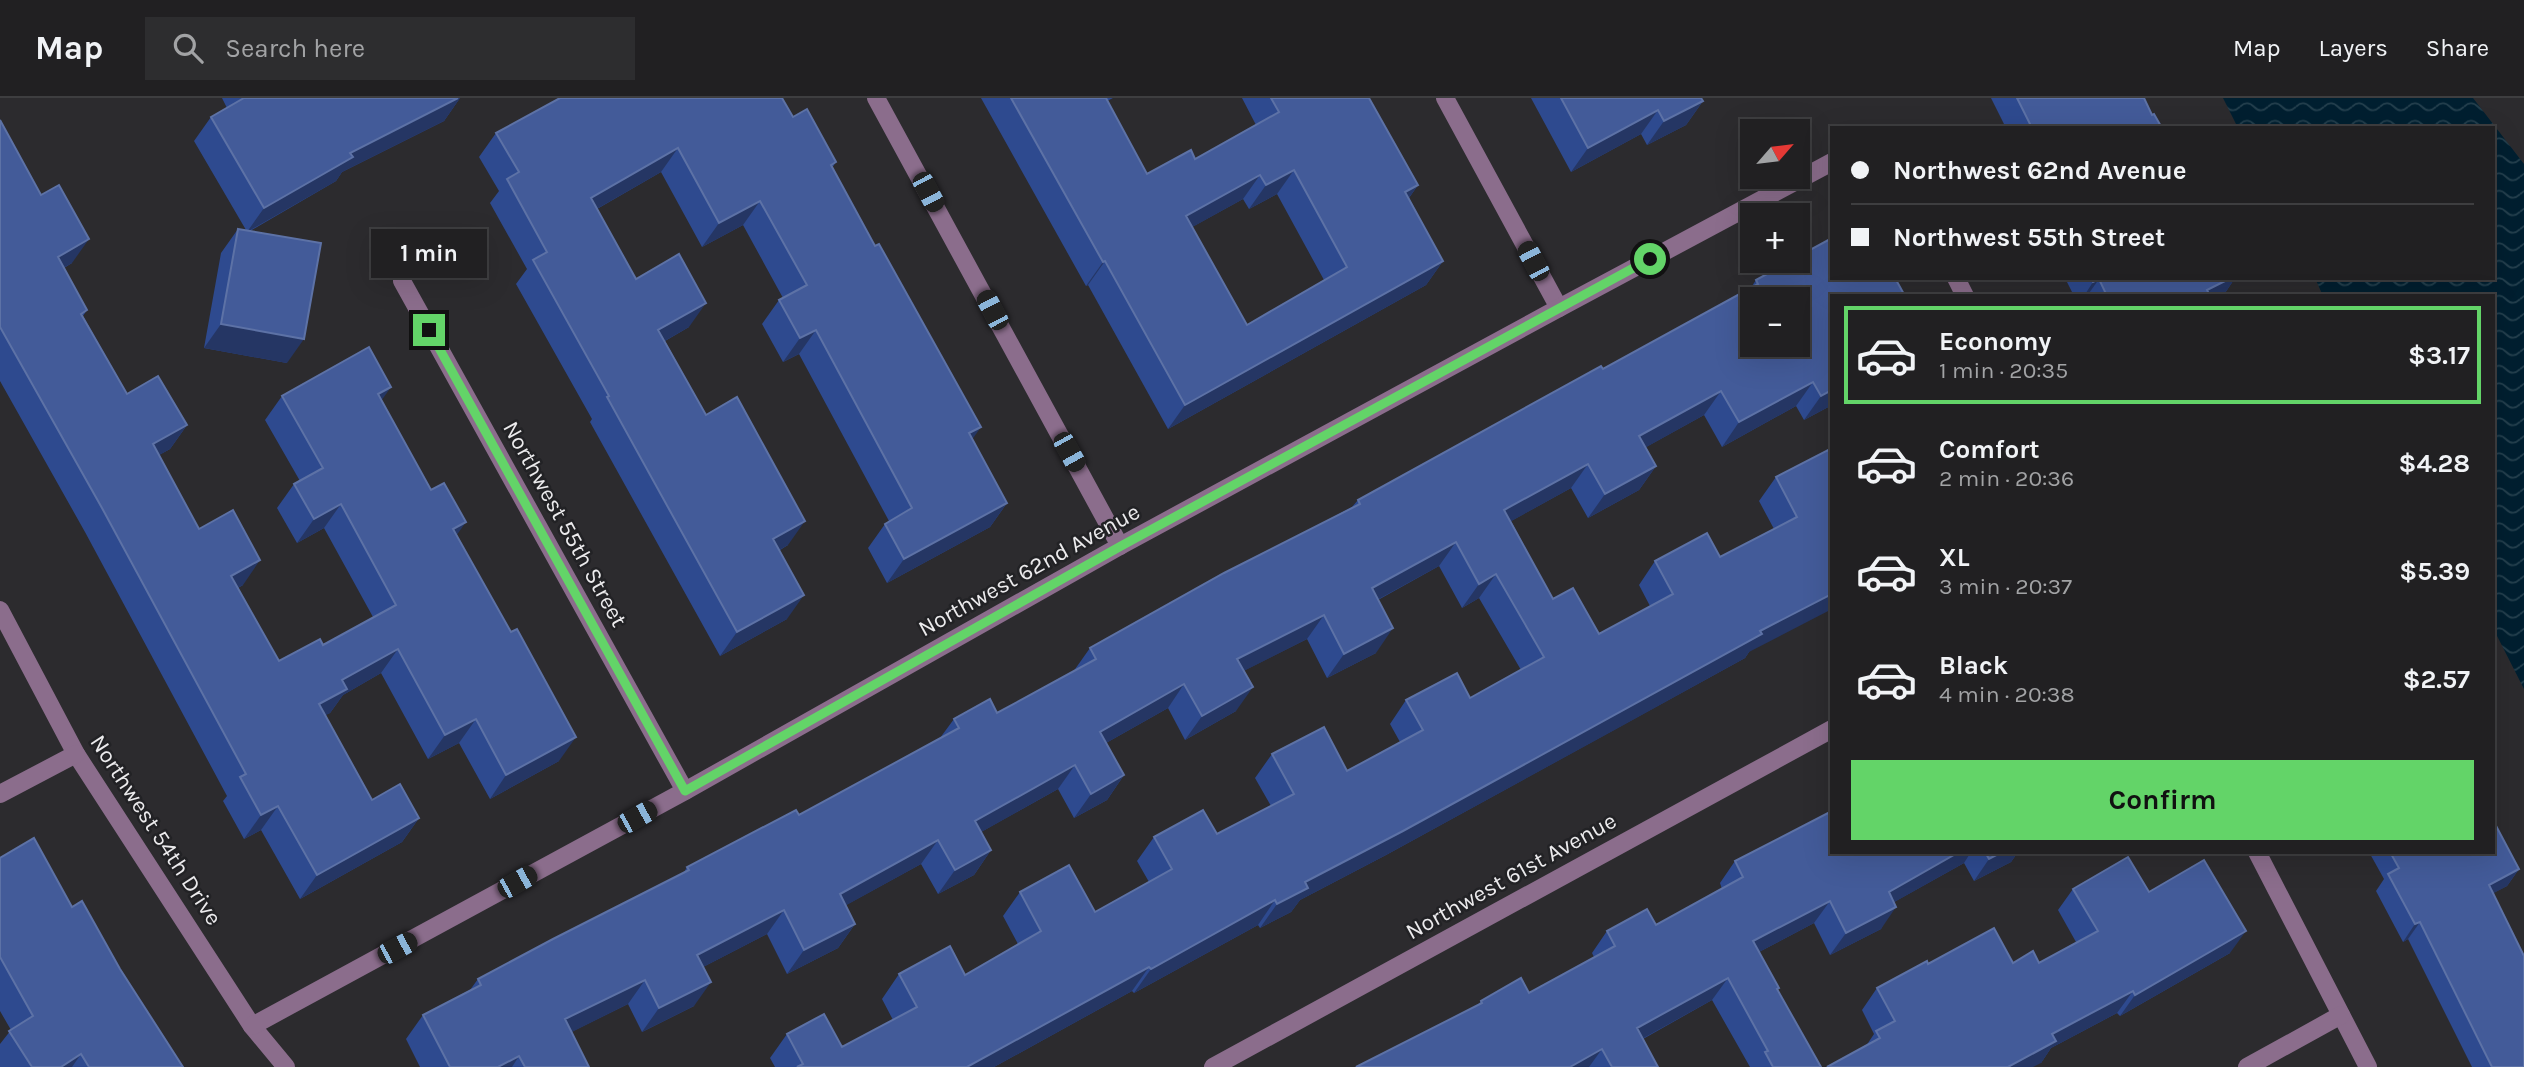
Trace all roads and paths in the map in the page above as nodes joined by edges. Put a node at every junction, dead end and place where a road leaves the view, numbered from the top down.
1 (877, 98) edge
2 (1445, 98) edge
3 (1830, 163) edge
4 (402, 281) dead end
5 (1559, 308) junction
6 (1121, 546) junction
7 (0, 610) edge
8 (1830, 730) edge
9 (76, 754) junction
10 (685, 791) junction
11 (0, 794) edge
12 (2258, 854) edge
13 (2342, 1015) junction
14 (252, 1027) junction
15 (286, 1067) edge
16 (1213, 1067) edge
17 (2247, 1067) edge
18 (2368, 1067) edge

1 - 6 street
2 - 5 street
3 - 5 street, Northwest 62nd Avenue
4 - 10 street, Northwest 55th Street
5 - 6 street, Northwest 62nd Avenue
6 - 10 street, Northwest 62nd Avenue
7 - 9 street, Northwest 54th Drive
8 - 16 street, Northwest 61st Avenue
9 - 11 street
9 - 14 street, Northwest 54th Drive
10 - 14 street, Northwest 62nd Avenue
12 - 13 street
13 - 17 street
13 - 18 street
14 - 15 street, Northwest 54th Drive

